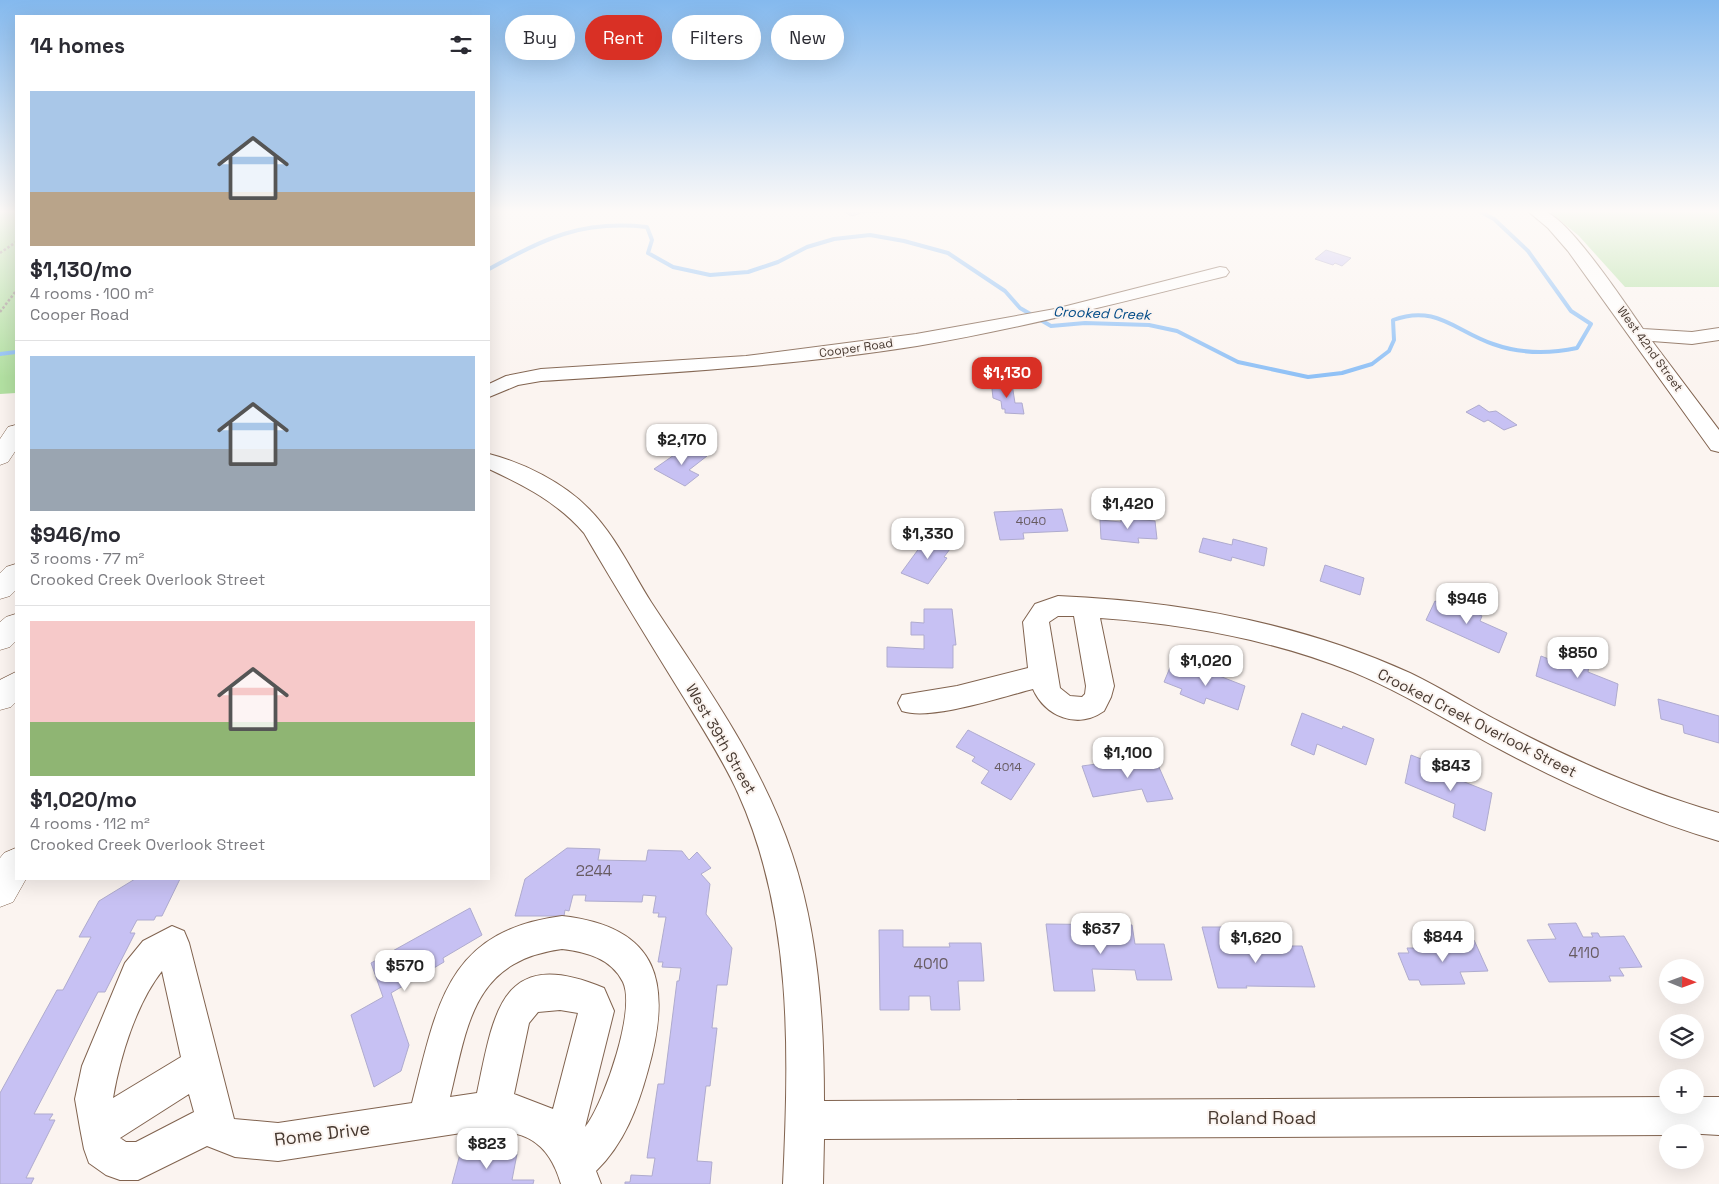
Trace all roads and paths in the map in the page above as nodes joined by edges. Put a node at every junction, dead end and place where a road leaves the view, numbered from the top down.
1 (1589, 267) edge
2 (1220, 272) dead end
3 (15, 292) edge
4 (0, 312) edge
5 (1639, 334) junction
6 (1719, 334) edge
7 (490, 391) edge
8 (15, 434) edge
9 (1719, 445) edge
10 (0, 457) edge
11 (490, 461) edge
12 (15, 575) edge
13 (0, 589) edge
14 (1085, 607) junction
15 (15, 626) edge
16 (0, 639) edge
17 (1044, 675) junction
18 (15, 685) edge
19 (0, 698) edge
20 (912, 703) dead end
21 (1719, 827) edge
22 (15, 866) edge
23 (0, 890) edge
24 (202, 1065) junction
25 (492, 1111) junction
26 (1719, 1116) edge
27 (426, 1120) junction
28 (805, 1120) junction
29 (216, 1121) junction
30 (99, 1128) junction
31 (573, 1162) edge
32 (803, 1184) edge

1 - 5 street, West 42nd Street
2 - 7 street, Cooper Road
3 - 4 path
5 - 6 street
5 - 9 street, West 42nd Street
8 - 10 main road
11 - 28 street, West 39th Street
12 - 13 main road
14 - 17 street, Crooked Creek Overlook Street
14 - 17 street
14 - 21 street, Crooked Creek Overlook Street
15 - 16 main road
17 - 20 street
18 - 19 main road
22 - 23 main road
24 - 29 street
24 - 30 street
24 - 30 street
25 - 27 street, Rome Drive
25 - 31 street, Rome Drive
25 - 31 street
26 - 28 street, Roland Road
27 - 29 street, Rome Drive
27 - 31 street
28 - 32 street, West 39th Street
29 - 30 street

